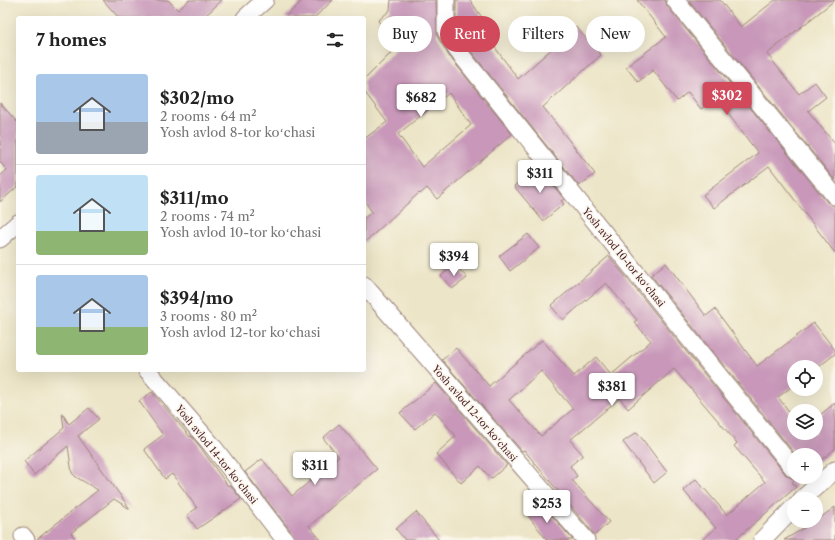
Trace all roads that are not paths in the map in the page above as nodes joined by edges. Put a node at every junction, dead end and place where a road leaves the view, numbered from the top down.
1 (265, 0) edge
2 (446, 0) edge
3 (675, 0) edge
4 (247, 16) edge
5 (835, 196) edge
6 (16, 225) edge
7 (0, 239) edge
8 (366, 287) edge
9 (149, 372) edge
10 (787, 460) edge
11 (835, 470) edge
12 (804, 489) edge
13 (787, 515) edge
14 (769, 537) edge
15 (285, 540) edge
16 (586, 540) edge

1 - 4 street
2 - 10 street, Yosh avlod 10-tor koʻchasi
3 - 5 street
6 - 7 street
8 - 16 street, Yosh avlod 12-tor koʻchasi
9 - 15 street, Yosh avlod 14-tor koʻchasi
11 - 12 street
13 - 14 street

